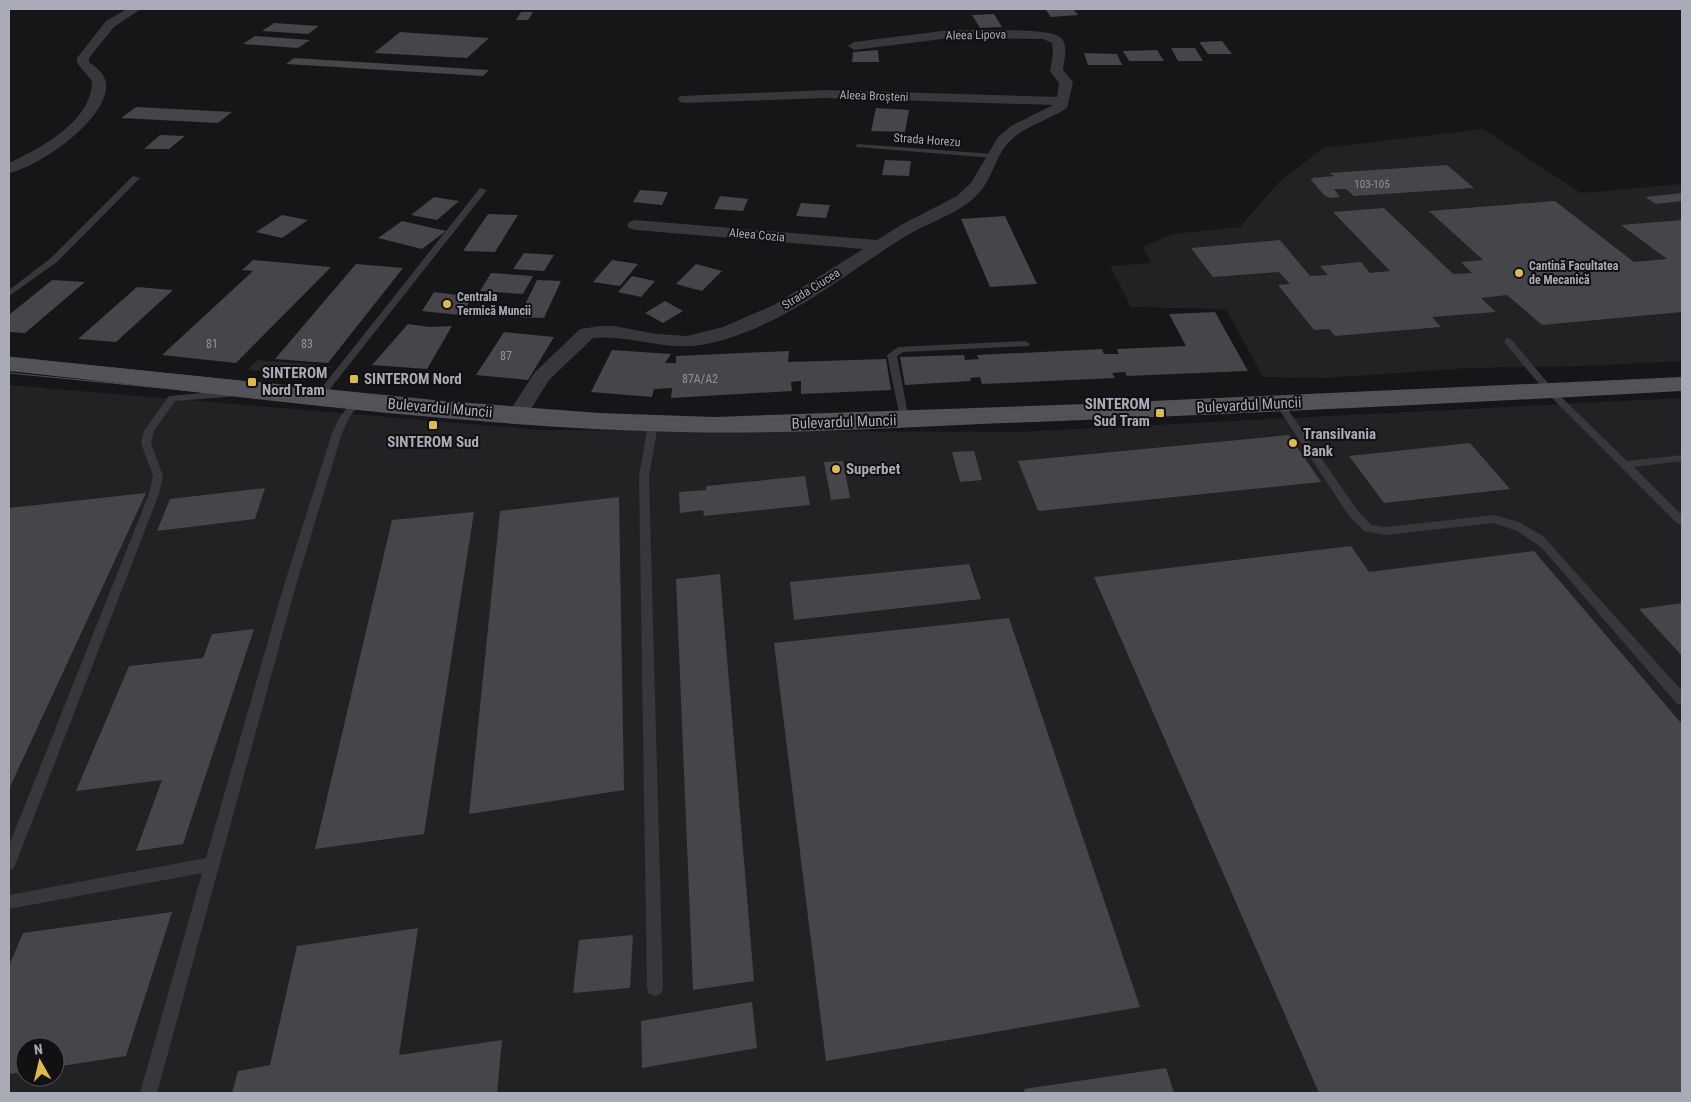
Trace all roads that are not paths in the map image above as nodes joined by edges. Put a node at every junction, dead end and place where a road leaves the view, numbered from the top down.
1 (135, 9) edge
2 (854, 46) dead end
3 (685, 99) dead end
4 (1063, 101) junction
5 (858, 146) dead end
6 (994, 156) junction
7 (9, 169) edge
8 (136, 178) dead end
9 (484, 190) dead end
10 (635, 225) dead end
11 (879, 245) junction
12 (9, 294) edge
13 (1508, 341) dead end
14 (1025, 344) dead end
15 (9, 364) edge
16 (1682, 384) edge
17 (232, 387) junction
18 (1549, 390) junction
19 (319, 397) junction
20 (360, 398) junction
21 (1279, 403) junction
22 (518, 415) junction
23 (904, 420) junction
24 (653, 425) junction
25 (1682, 458) edge
26 (1625, 465) junction
27 (1682, 521) edge
28 (1682, 700) edge
29 (9, 862) edge
30 (210, 864) junction
31 (9, 902) edge
32 (655, 988) dead end
33 (148, 1093) edge

1 - 7 street
2 - 4 street, Aleea Lipova
3 - 4 street, Aleea Broșteni
4 - 6 street, Strada Ciucea
5 - 6 lane, Strada Horezu
6 - 11 street, Strada Ciucea
8 - 12 lane
9 - 19 lane
10 - 11 street, Aleea Cozia
11 - 22 street, Strada Ciucea
13 - 18 lane
14 - 23 lane
15 - 17 main road, Bulevardul Muncii
16 - 18 main road, Bulevardul Muncii
17 - 19 main road, Bulevardul Muncii
17 - 29 lane
18 - 21 main road, Bulevardul Muncii
18 - 26 lane
19 - 20 main road, Bulevardul Muncii
20 - 22 main road, Bulevardul Muncii
20 - 30 lane
21 - 23 main road, Bulevardul Muncii
21 - 28 lane
22 - 24 main road, Bulevardul Muncii
23 - 24 main road, Bulevardul Muncii
24 - 32 lane
25 - 26 lane
26 - 27 lane
30 - 31 lane
30 - 33 lane

